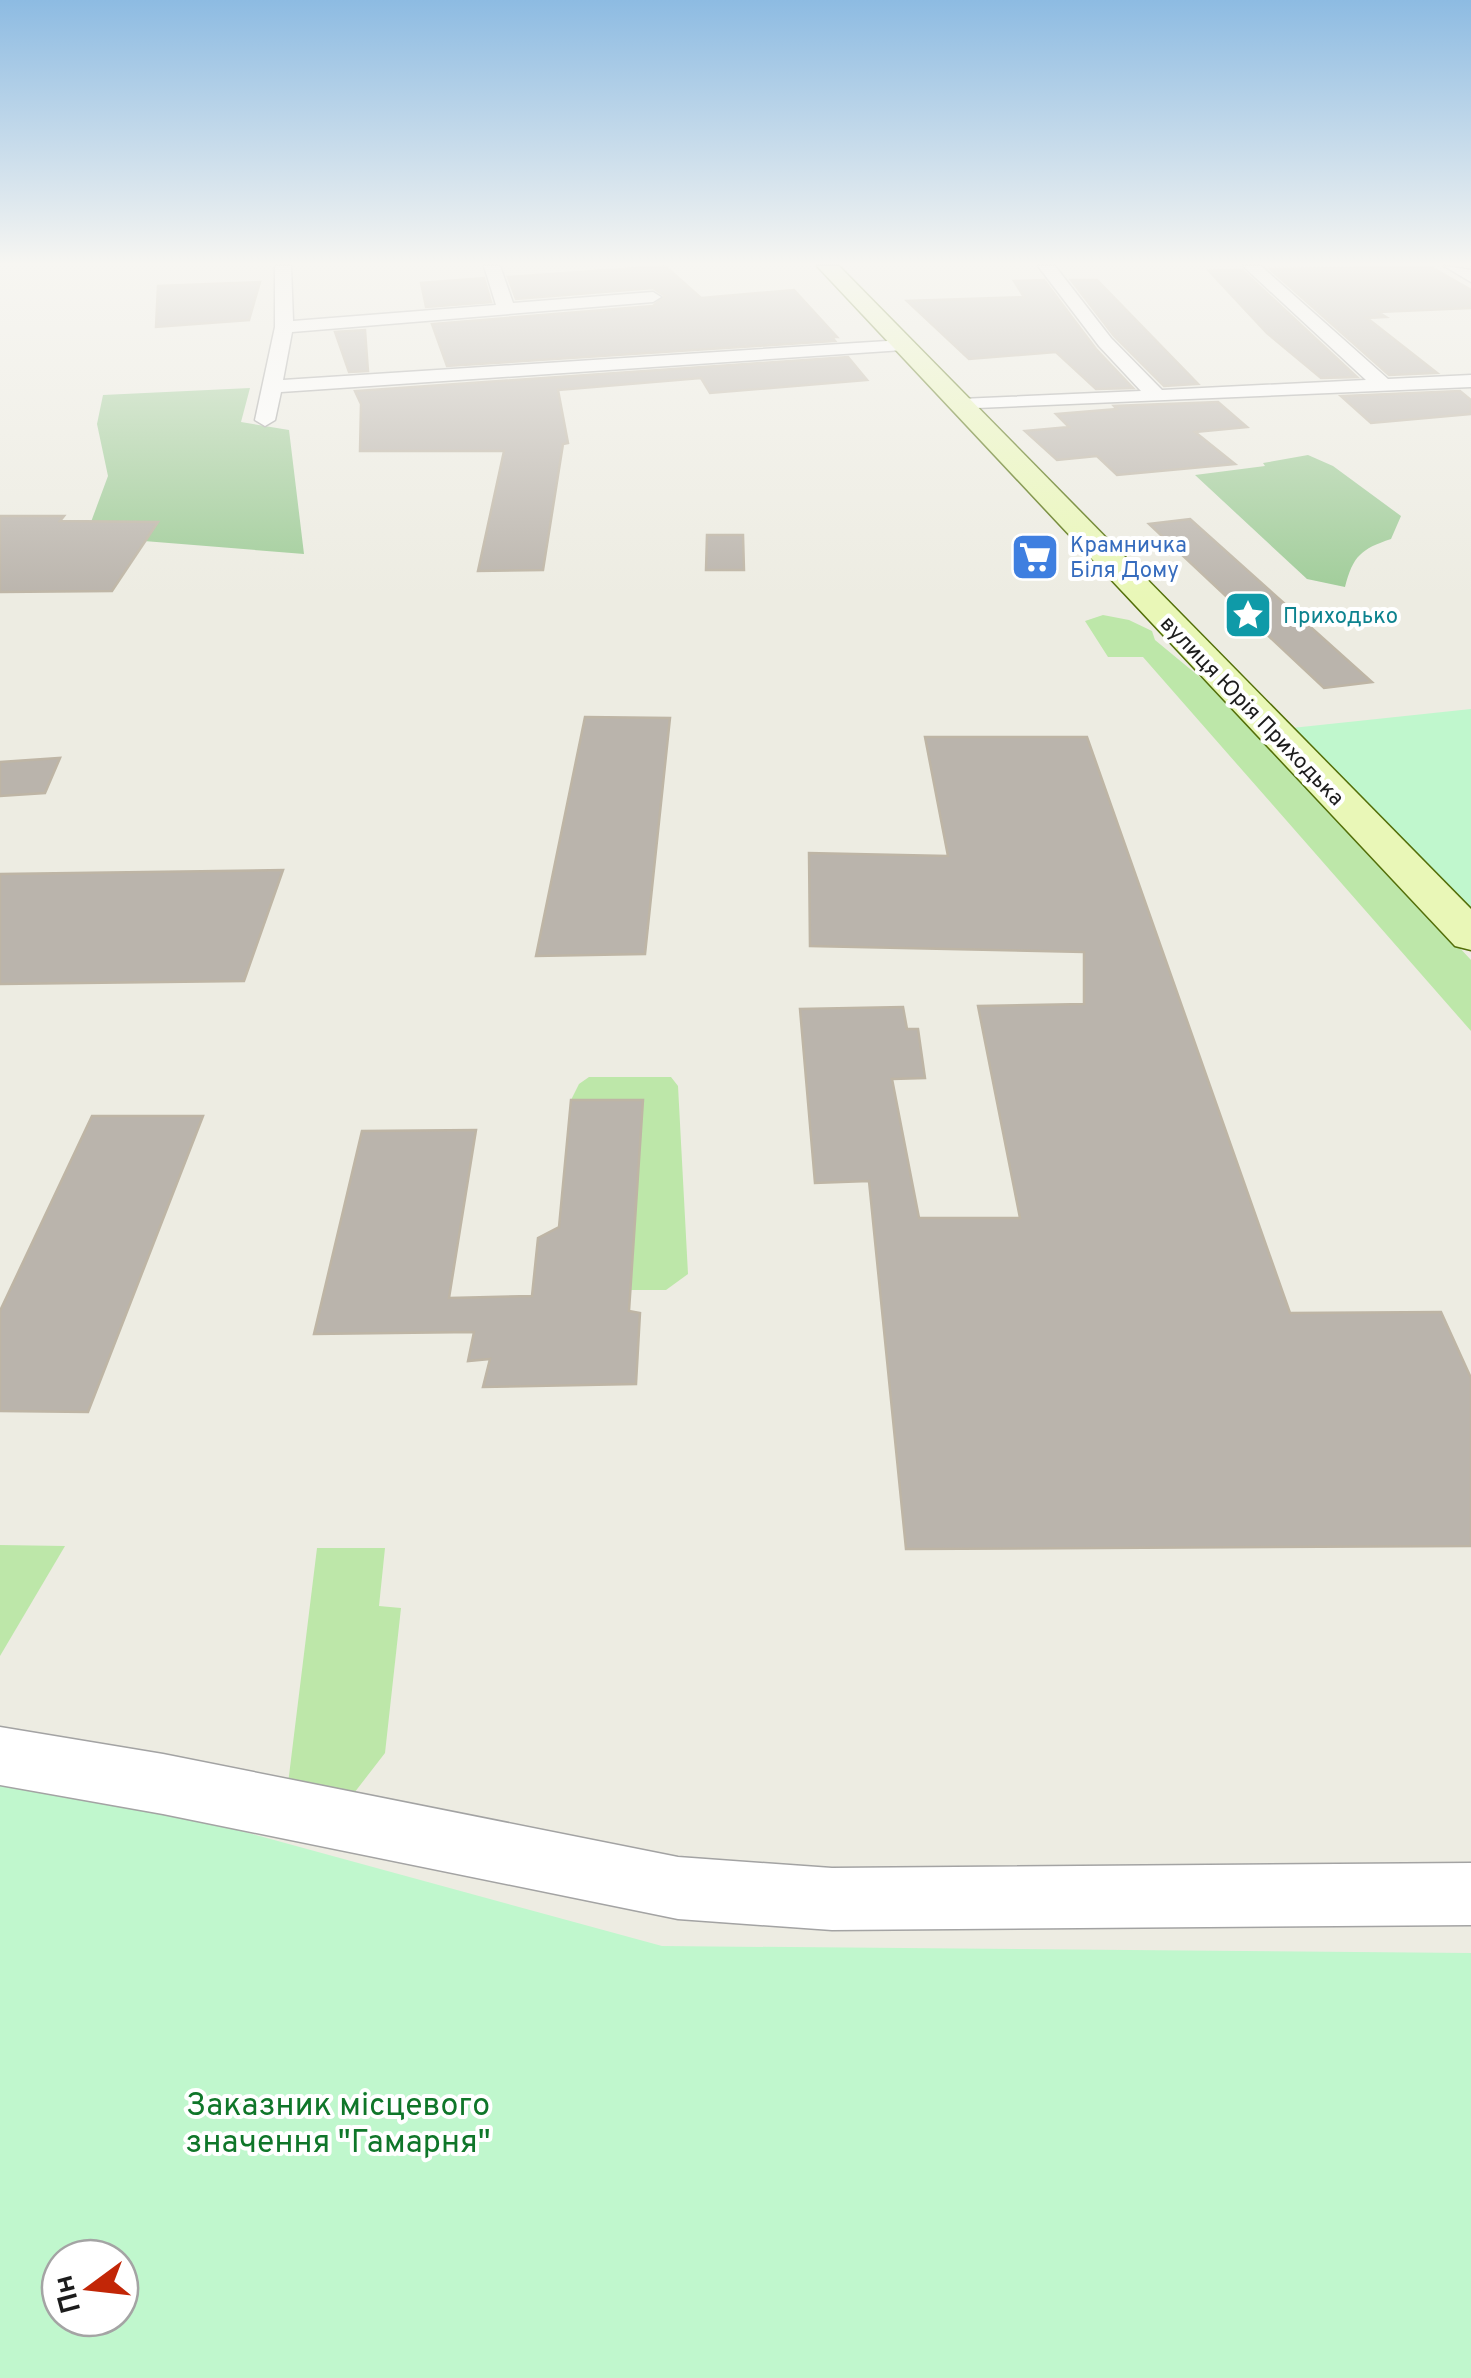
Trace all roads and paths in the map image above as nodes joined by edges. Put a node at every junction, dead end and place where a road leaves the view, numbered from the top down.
1 (274, 377) edge
2 (423, 377) edge
3 (934, 377) edge
4 (1138, 377) edge
5 (1375, 377) edge
6 (1471, 380) edge
7 (1383, 384) junction
8 (272, 387) junction
9 (1156, 396) junction
10 (960, 404) junction
11 (265, 420) dead end
12 (1471, 936) edge
13 (0, 1756) edge
14 (1471, 1894) edge

1 - 8 street
2 - 8 street
3 - 10 street, вулиця Юрія Приходька
4 - 9 street
5 - 7 street
6 - 7 street
7 - 9 street
8 - 11 street
9 - 10 street
10 - 12 street, вулиця Юрія Приходька
13 - 14 street

